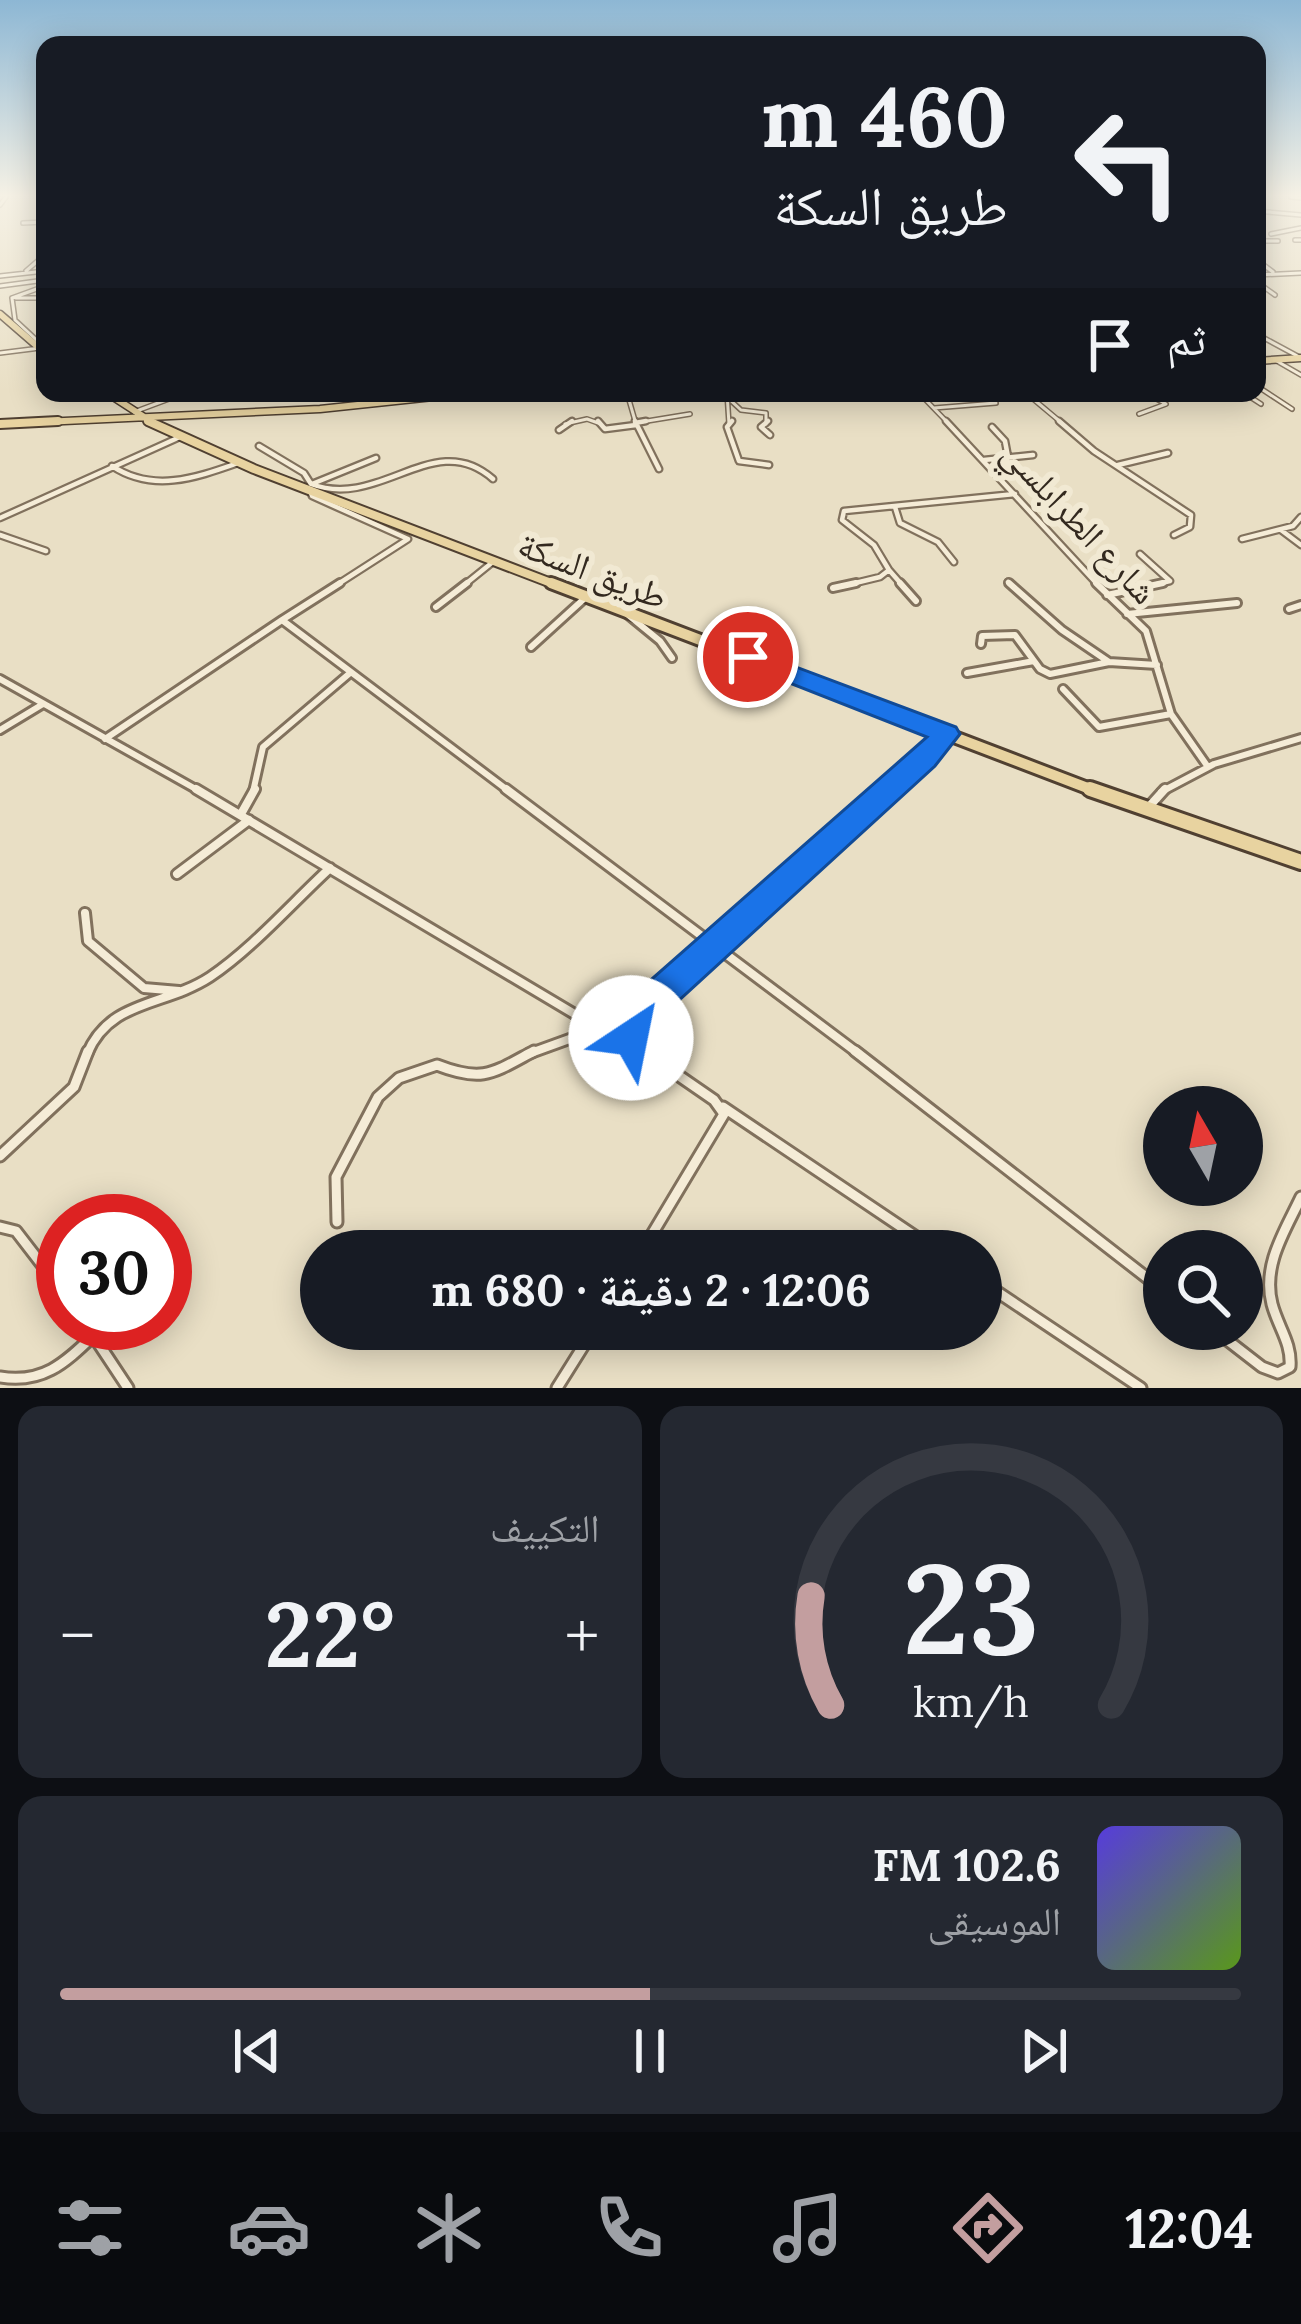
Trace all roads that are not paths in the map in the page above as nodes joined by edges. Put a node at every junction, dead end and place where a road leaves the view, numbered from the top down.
1 (36, 262) edge
2 (1266, 267) edge
3 (36, 272) edge
4 (23, 273) junction
5 (1276, 274) junction
6 (1299, 274) edge
7 (1266, 277) edge
8 (1, 279) edge
9 (36, 282) edge
10 (36, 287) edge
11 (1266, 287) edge
12 (1275, 295) dead end
13 (12, 298) junction
14 (36, 298) edge
15 (2, 319) edge
16 (1266, 339) edge
17 (36, 341) edge
18 (36, 343) edge
19 (36, 349) edge
20 (0, 352) edge
21 (1301, 358) edge
22 (1266, 360) edge
23 (1275, 360) junction
24 (1301, 375) edge
25 (1266, 392) edge
26 (119, 402) edge
27 (165, 402) edge
28 (346, 402) edge
29 (374, 402) edge
30 (630, 402) edge
31 (729, 402) edge
32 (734, 402) edge
33 (928, 402) edge
34 (1037, 402) edge
35 (1162, 402) edge
36 (1258, 402) edge
37 (996, 403) dead end
38 (1261, 404) dead end
39 (347, 406) junction
40 (934, 408) junction
41 (1292, 409) dead end
42 (690, 414) dead end
43 (1139, 414) dead end
44 (137, 415) junction
45 (3, 421) edge
46 (636, 424) junction
47 (992, 427) dead end
48 (560, 430) dead end
49 (770, 435) dead end
50 (182, 436) junction
51 (260, 446) dead end
52 (1168, 454) dead end
53 (1033, 455) dead end
54 (1008, 457) junction
55 (376, 458) dead end
56 (984, 460) junction
57 (239, 463) junction
58 (769, 465) dead end
59 (112, 466) junction
60 (1115, 466) junction
61 (659, 469) dead end
62 (493, 479) dead end
63 (308, 487) junction
64 (1017, 494) junction
65 (895, 506) junction
66 (1301, 517) edge
67 (0, 518) edge
68 (1281, 530) junction
69 (0, 535) edge
70 (1174, 536) dead end
71 (1242, 539) dead end
72 (1301, 544) edge
73 (46, 551) dead end
74 (1140, 554) dead end
75 (494, 561) junction
76 (954, 562) dead end
77 (890, 569) junction
78 (1008, 582) dead end
79 (833, 588) dead end
80 (1107, 595) junction
81 (586, 597) junction
82 (916, 601) dead end
83 (1237, 603) dead end
84 (1301, 604) edge
85 (436, 607) dead end
86 (1289, 609) dead end
87 (629, 612) junction
88 (1126, 614) junction
89 (282, 620) junction
90 (981, 644) dead end
91 (531, 647) dead end
92 (672, 658) dead end
93 (1034, 661) junction
94 (1109, 662) junction
95 (1158, 665) junction
96 (350, 673) junction
97 (968, 673) dead end
98 (0, 679) edge
99 (1064, 689) dead end
100 (44, 704) junction
101 (1171, 714) junction
102 (0, 730) edge
103 (946, 734) junction
104 (1301, 738) edge
105 (104, 740) junction
106 (1208, 767) junction
107 (1146, 810) junction
108 (245, 817) junction
109 (1301, 862) edge
110 (330, 868) junction
111 (177, 874) dead end
112 (85, 914) dead end
113 (712, 946) junction
114 (183, 991) junction
115 (601, 1028) junction
116 (629, 1031) junction
117 (720, 1105) junction
118 (0, 1156) edge
119 (1301, 1197) edge
120 (337, 1222) dead end
121 (0, 1227) edge
122 (655, 1230) edge
123 (906, 1230) edge
124 (36, 1257) edge
125 (1143, 1275) edge
126 (1002, 1295) edge
127 (77, 1350) edge
128 (102, 1350) edge
129 (581, 1350) edge
130 (1240, 1350) edge
131 (0, 1377) edge
132 (128, 1388) edge
133 (557, 1388) edge
134 (1142, 1388) edge

1 - 4 street
2 - 5 street
3 - 4 street
4 - 8 street
5 - 6 street
5 - 7 street
8 - 9 street
10 - 13 street
11 - 12 street
13 - 14 street
13 - 17 street
15 - 18 main road
16 - 21 street
19 - 20 street
21 - 23 main road
22 - 23 main road
23 - 24 street
25 - 41 street
26 - 44 main road
27 - 44 street
28 - 39 street
29 - 39 main road
30 - 46 street
31 - 58 street
32 - 49 street
33 - 40 street, شارع الطرابلسي
34 - 60 street
35 - 43 street
36 - 38 street
37 - 40 street
39 - 44 main road
40 - 56 street, شارع الطرابلسي
42 - 46 street
44 - 45 main road
44 - 50 main road, طريق السكة
46 - 48 street
46 - 61 street
47 - 54 street
50 - 57 main road, طريق السكة
50 - 59 street
51 - 63 street
52 - 60 street
53 - 54 street
54 - 56 street
55 - 63 street
56 - 64 street, شارع الطرابلسي
57 - 59 street
57 - 63 main road, طريق السكة
59 - 67 street
60 - 70 street
62 - 63 street
63 - 75 main road, طريق السكة
63 - 89 street
64 - 65 street
64 - 80 street, شارع الطرابلسي
65 - 76 street
65 - 77 street
66 - 68 street
68 - 71 street
68 - 72 street
69 - 73 street
74 - 80 street
75 - 81 main road, طريق السكة
75 - 85 street
77 - 79 street
77 - 82 street
78 - 94 street
80 - 88 street, شارع الطرابلسي
81 - 87 main road, طريق السكة
81 - 91 street
83 - 88 street
84 - 86 street
87 - 92 street
87 - 103 main road, طريق السكة
88 - 95 street, شارع الطرابلسي
89 - 96 street
89 - 105 street
90 - 93 street
93 - 94 street
93 - 97 street
94 - 95 street
95 - 101 street, شارع الطرابلسي
96 - 108 street
96 - 113 street
98 - 100 street
99 - 101 street
100 - 102 street
100 - 105 street
101 - 106 street, شارع الطرابلسي
103 - 107 main road, طريق السكة
103 - 113 street
104 - 106 street
105 - 108 street
106 - 107 street
107 - 109 main road, طريق السكة
108 - 110 street
108 - 111 street
110 - 114 street
110 - 115 street
112 - 114 street
113 - 116 street
113 - 125 street
114 - 118 street
115 - 116 street
115 - 120 street
116 - 117 street
117 - 122 street
117 - 123 street
119 - 130 street
121 - 124 street
126 - 134 street
127 - 131 street
128 - 132 street
129 - 133 street

